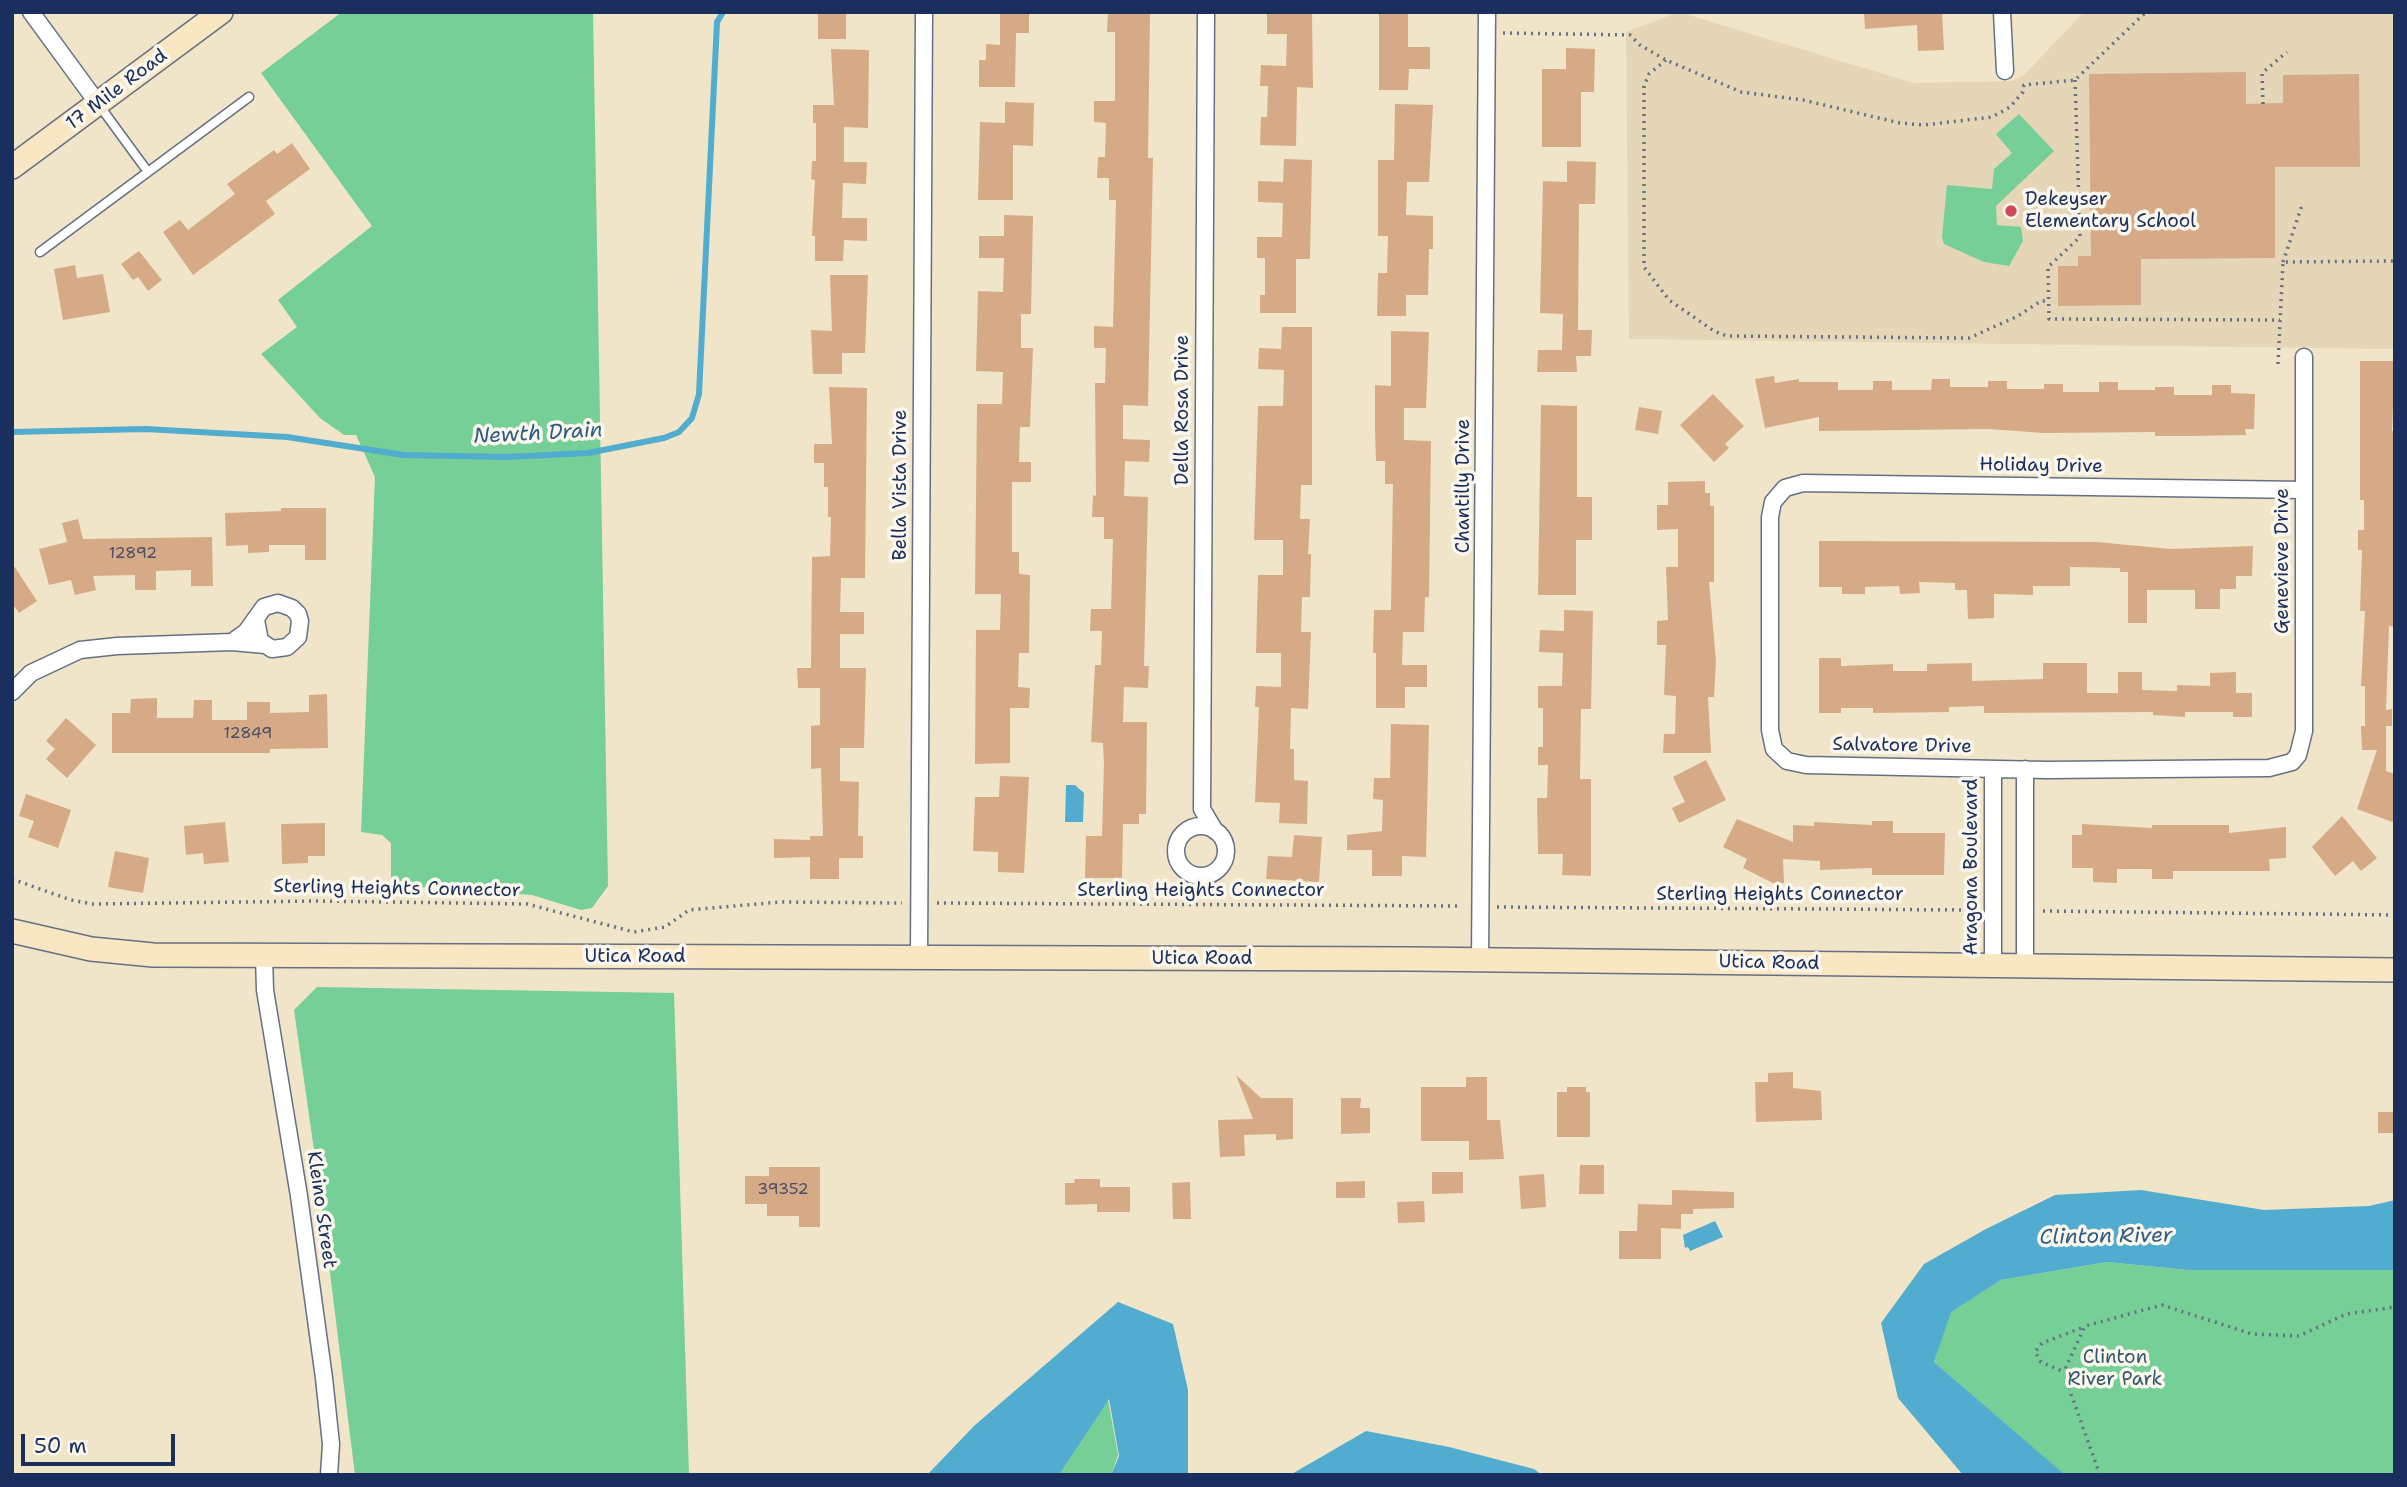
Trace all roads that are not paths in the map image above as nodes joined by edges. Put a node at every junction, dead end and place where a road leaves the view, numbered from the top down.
1 (31, 12) edge
2 (221, 12) edge
3 (924, 12) edge
4 (1206, 12) edge
5 (1487, 12) edge
6 (2002, 12) edge
7 (2005, 71) dead end
8 (249, 97) dead end
9 (99, 105) junction
10 (12, 167) edge
11 (148, 172) junction
12 (40, 252) dead end
13 (2304, 357) dead end
14 (2304, 490) junction
15 (1779, 494) joint
16 (256, 620) junction
17 (232, 642) junction
18 (265, 645) junction
19 (12, 692) edge
20 (2292, 762) joint
21 (1993, 769) junction
22 (2025, 769) junction
23 (1202, 809) junction
24 (1185, 831) junction
25 (1215, 831) junction
26 (12, 931) edge
27 (264, 956) junction
28 (919, 959) junction
29 (1480, 961) junction
30 (1993, 965) junction
31 (2025, 966) junction
32 (2395, 970) edge
33 (326, 1473) edge

1 - 9 street
2 - 9 street, 17 Mile Road
3 - 28 street, Bella Vista Drive
4 - 23 street, Della Rosa Drive
5 - 29 street, Chantilly Drive
6 - 7 street
8 - 11 lane
9 - 10 street, 17 Mile Road
9 - 11 lane
11 - 12 lane
13 - 14 street, Genevieve Drive
14 - 15 street, Holiday Drive
14 - 20 street, Genevieve Drive
15 - 21 street, Salvatore Drive
16 - 17 street
16 - 18 street
16 - 18 street
17 - 18 street
17 - 19 street
20 - 22 street, Salvatore Drive
21 - 22 street, Salvatore Drive
21 - 30 street, Aragona Boulevard
22 - 31 street
23 - 24 street
23 - 25 street
24 - 25 street
24 - 25 street
26 - 27 street, Utica Road
27 - 28 street, Utica Road
27 - 33 street, Kleino Street
28 - 29 street, Utica Road
29 - 30 street, Utica Road
30 - 31 street, Utica Road
31 - 32 street, Utica Road

